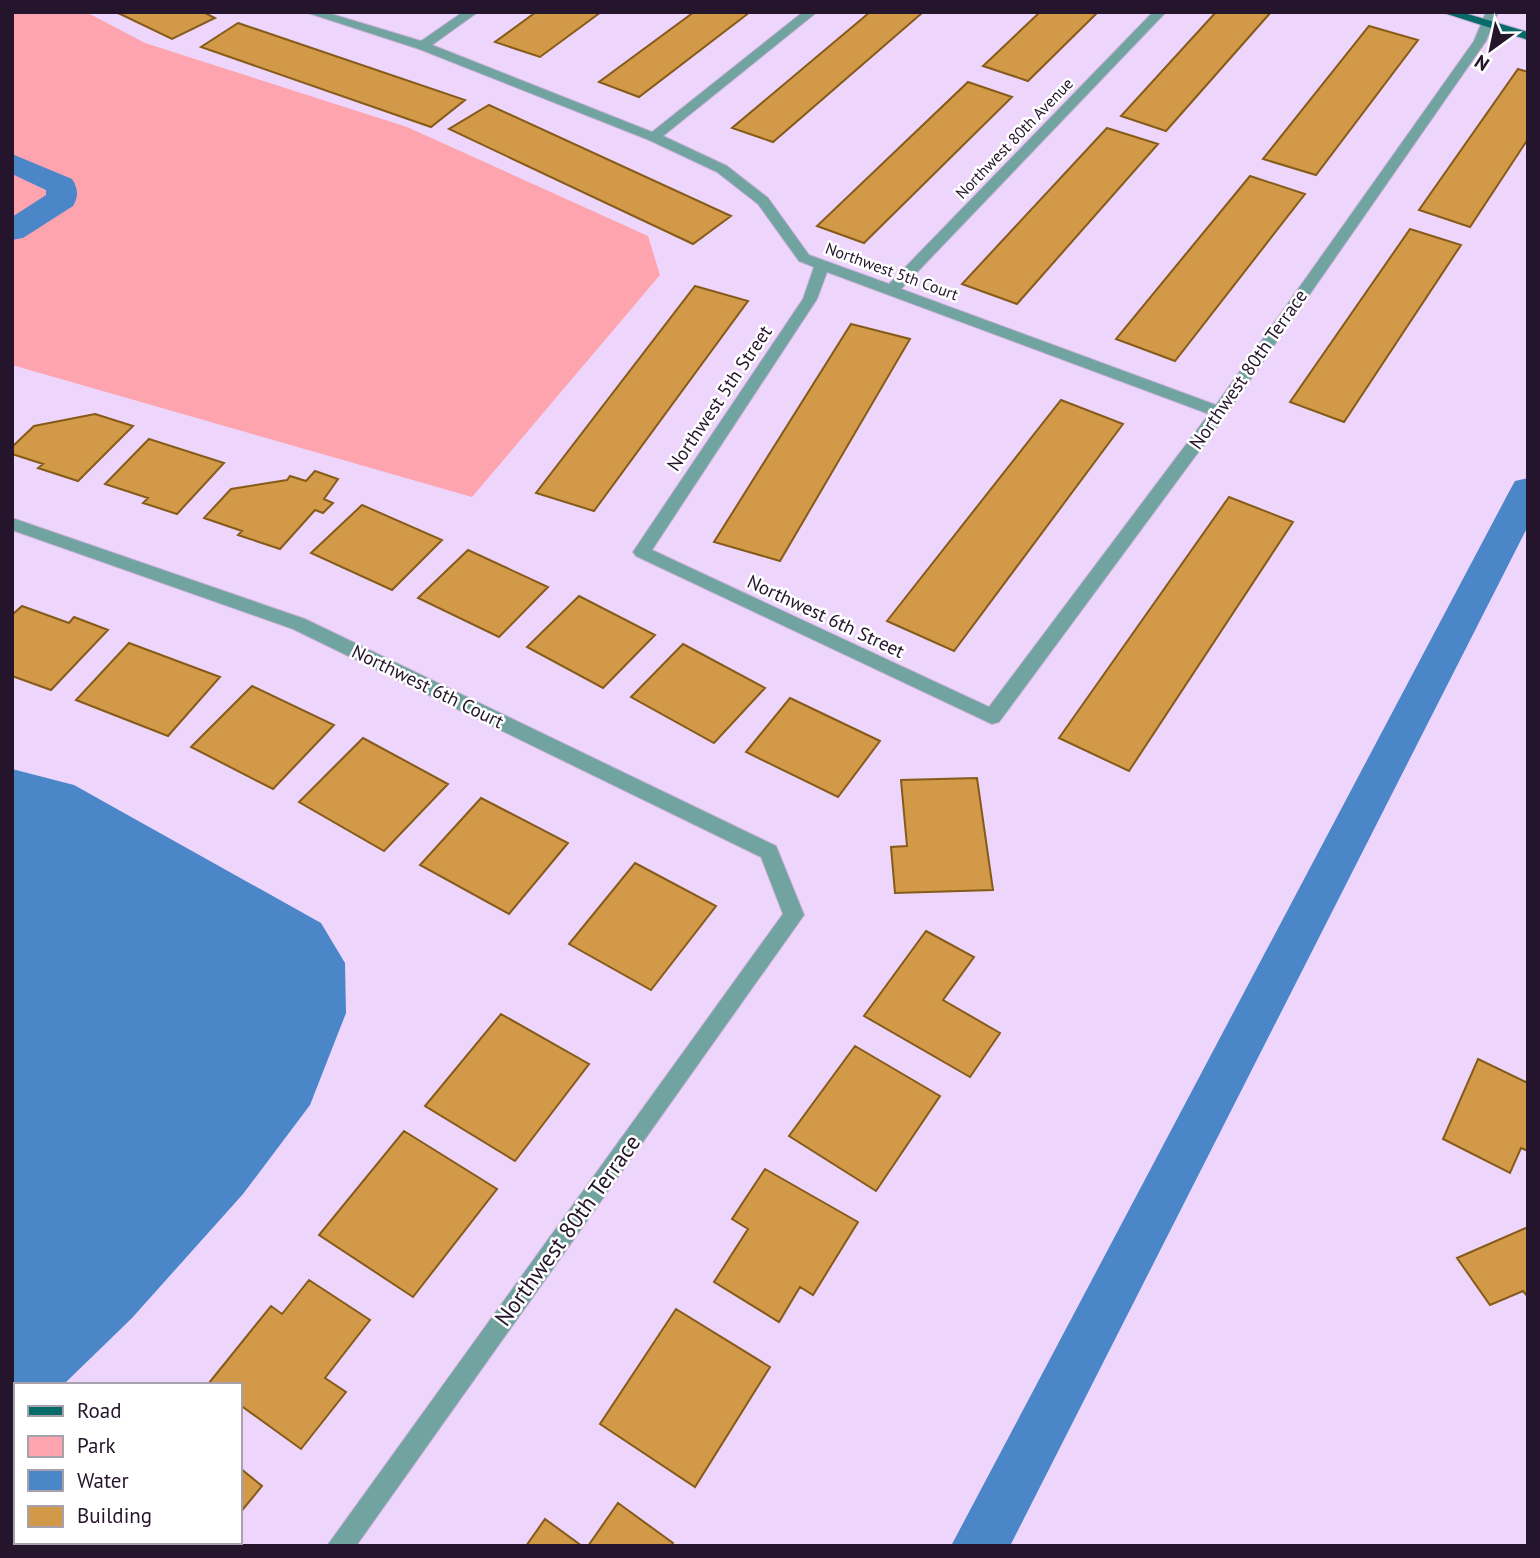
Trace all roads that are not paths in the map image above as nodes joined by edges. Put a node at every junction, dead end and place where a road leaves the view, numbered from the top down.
1 (311, 12) edge
2 (472, 12) edge
3 (811, 12) edge
4 (1160, 12) edge
5 (1447, 12) edge
6 (1490, 18) edge
7 (1528, 36) edge
8 (423, 46) junction
9 (654, 137) junction
10 (822, 264) junction
11 (893, 289) junction
12 (1219, 412) junction
13 (12, 524) edge
14 (642, 552) joint
15 (992, 717) joint
16 (794, 915) joint
17 (340, 1546) edge

1 - 8 street, Northwest 5th Court
2 - 8 street
3 - 9 street
4 - 11 street, Northwest 80th Avenue
5 - 6 main road
6 - 7 main road
6 - 12 street, Northwest 80th Terrace
8 - 9 street, Northwest 5th Court
9 - 10 street, Northwest 5th Court
10 - 11 street, Northwest 5th Court
10 - 14 street, Northwest 5th Street
11 - 12 street, Northwest 5th Court
12 - 15 street, Northwest 80th Terrace
13 - 16 street, Northwest 6th Court
14 - 15 street, Northwest 6th Street
16 - 17 street, Northwest 80th Terrace

